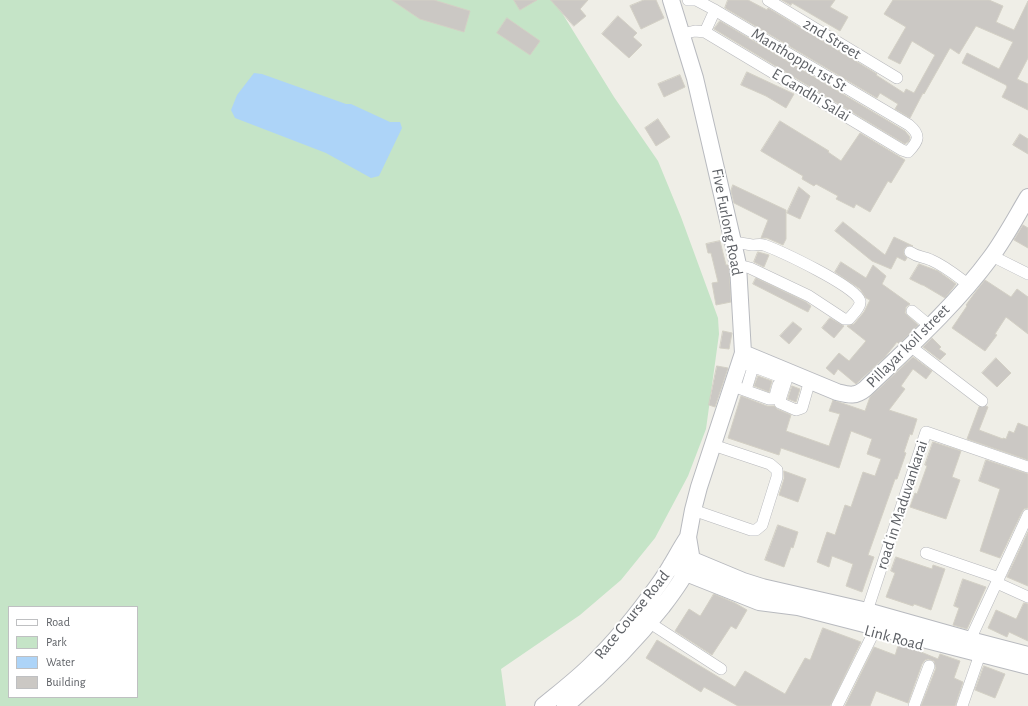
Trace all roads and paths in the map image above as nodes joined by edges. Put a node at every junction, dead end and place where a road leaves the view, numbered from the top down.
1 (688, 0) edge
2 (768, 0) edge
3 (676, 4) edge
4 (715, 10) junction
5 (705, 32) junction
6 (682, 34) junction
7 (897, 78) dead end
8 (908, 125) joint
9 (1028, 197) edge
10 (733, 242) junction
11 (910, 252) dead end
12 (992, 256) junction
13 (738, 264) junction
14 (1028, 274) edge
15 (969, 285) junction
16 (912, 311) dead end
17 (930, 326) junction
18 (910, 346) junction
19 (746, 361) junction
20 (785, 373) junction
21 (810, 380) junction
22 (739, 388) junction
23 (982, 401) dead end
24 (713, 445) junction
25 (1028, 467) edge
26 (693, 510) junction
27 (1028, 517) edge
28 (688, 537) junction
29 (926, 553) dead end
30 (674, 559) junction
31 (689, 567) junction
32 (998, 580) junction
33 (760, 595) junction
34 (1028, 597) edge
35 (867, 612) junction
36 (650, 623) junction
37 (874, 632) junction
38 (970, 640) junction
39 (1028, 655) edge
40 (978, 660) junction
41 (929, 666) dead end
42 (1028, 666) edge
43 (721, 669) dead end
44 (1028, 677) edge
45 (543, 706) edge
46 (565, 706) edge
47 (837, 706) edge
48 (914, 706) edge
49 (962, 706) edge

1 - 4 street, Manthoppu 1st St
2 - 7 street, 2nd Street
3 - 6 street, Five Furlong Road
4 - 5 street
4 - 8 street, Manthoppu 1st St
5 - 6 street
5 - 8 street, E Gandhi Salai
6 - 10 street, Five Furlong Road
9 - 12 street, Pillayar koil street
10 - 13 street, Five Furlong Road
10 - 13 street
11 - 15 street
12 - 14 street
12 - 15 street, Pillayar koil street
13 - 19 street, Five Furlong Road
15 - 17 street, Pillayar koil street
16 - 17 street
17 - 18 street, Pillayar koil street
18 - 21 street, Pillayar koil street
18 - 23 street
19 - 20 street, Pillayar koil street
19 - 22 street, Five Furlong Road
20 - 21 street, Pillayar koil street
20 - 21 street
20 - 22 street
22 - 24 street, Five Furlong Road
24 - 26 street, Five Furlong Road
24 - 26 street
25 - 35 street, road in Maduvankarai
26 - 28 street, Five Furlong Road
27 - 32 street
28 - 30 street, Five Furlong Road
28 - 31 street, Five Furlong Road
29 - 32 street
30 - 31 street
30 - 45 street, Race Course Road
31 - 33 street
31 - 36 street
32 - 34 street
32 - 38 street
33 - 35 street, Link Road
33 - 37 street, Link Road
33 - 42 street
35 - 38 street, Link Road
36 - 43 street
36 - 46 street
37 - 40 street, Link Road
37 - 47 street
38 - 39 street, Link Road
40 - 44 street, Link Road
40 - 49 street
41 - 48 street

